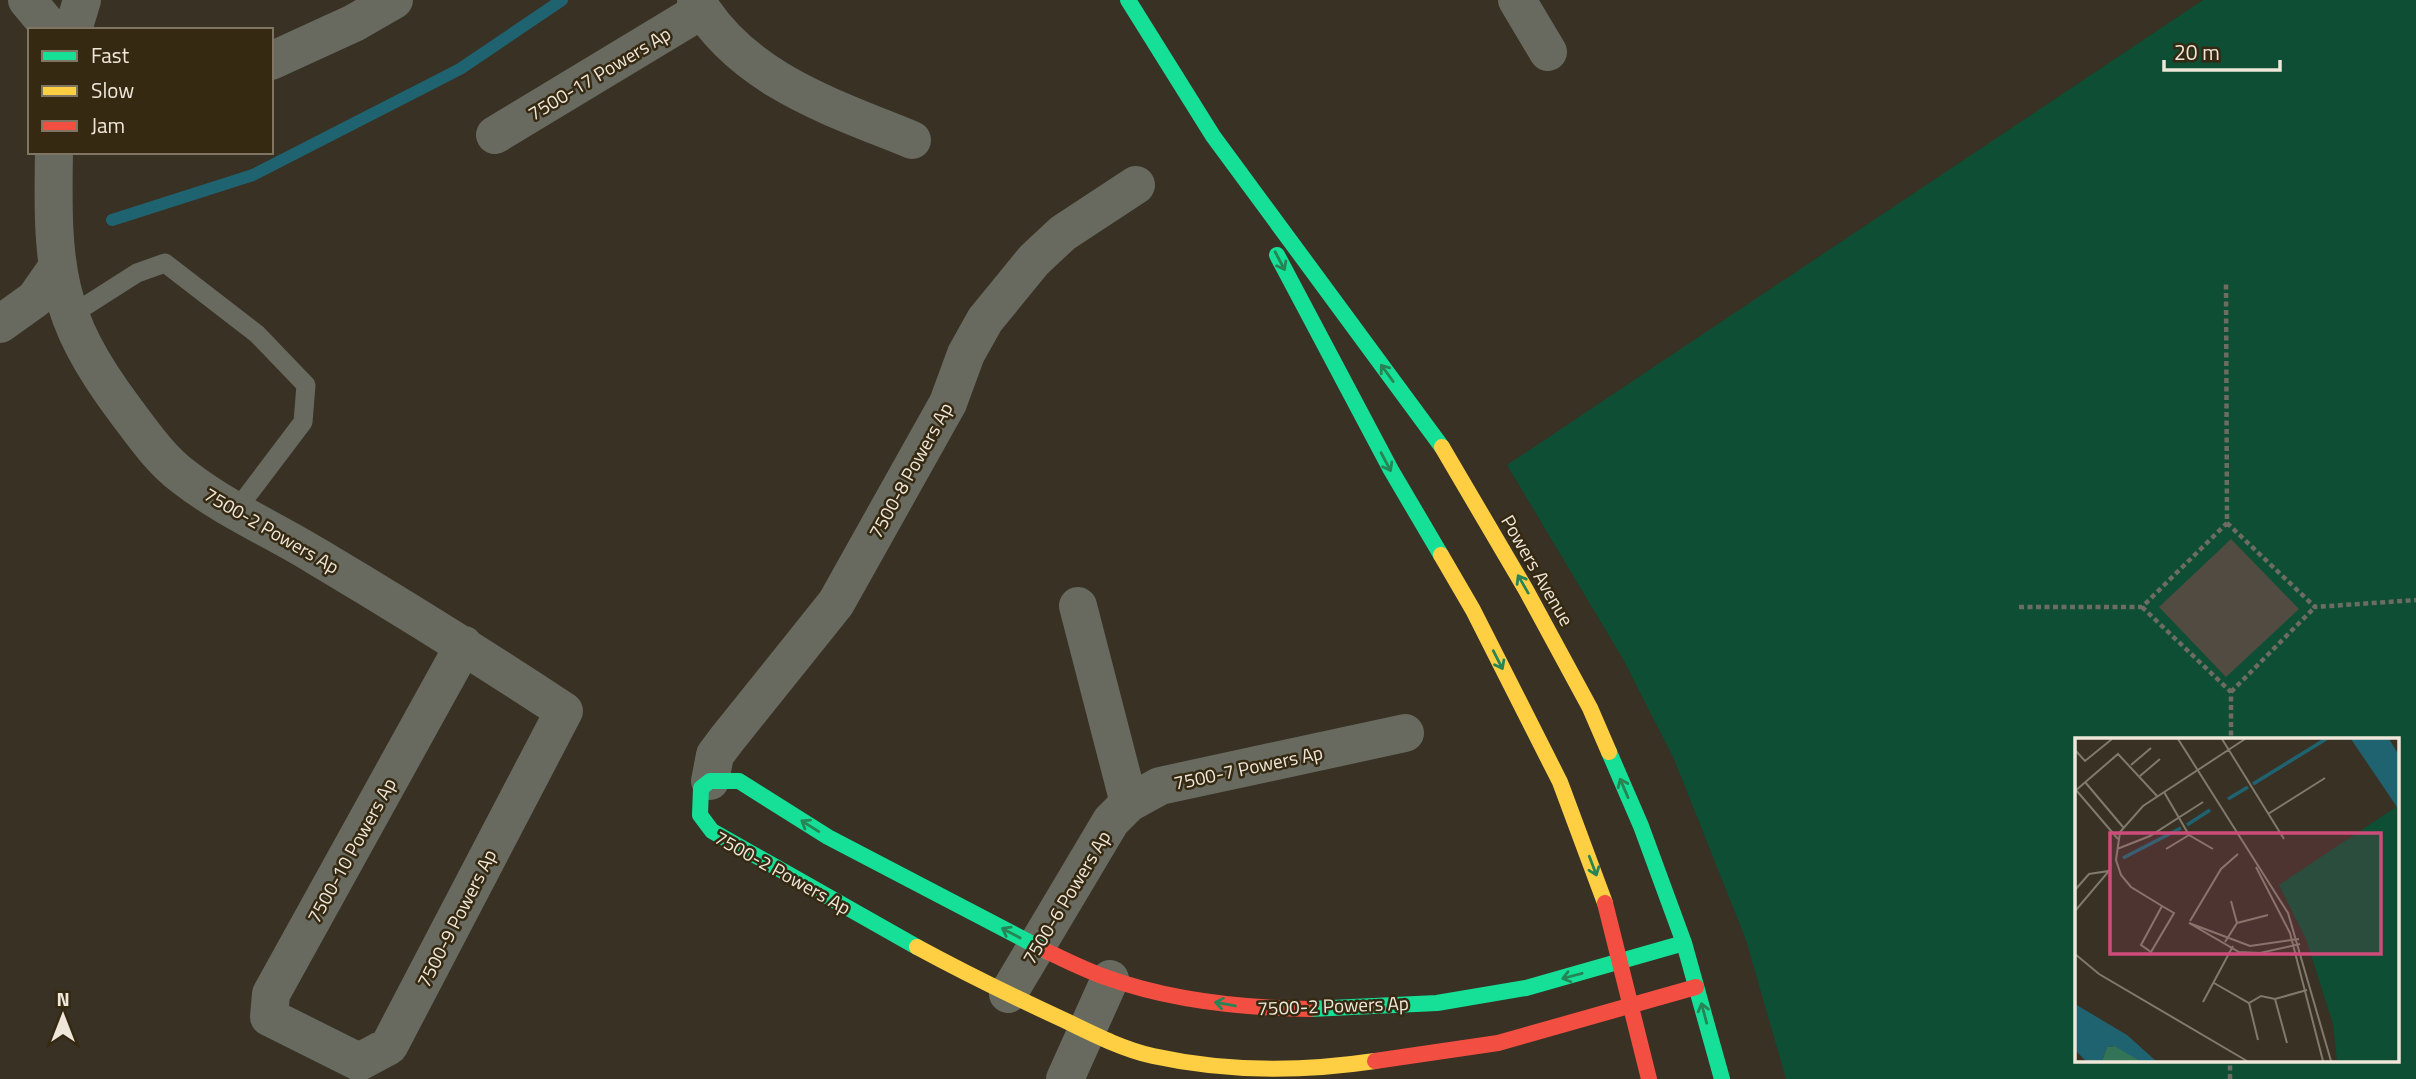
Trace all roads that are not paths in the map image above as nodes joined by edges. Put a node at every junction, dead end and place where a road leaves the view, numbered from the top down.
1 (27, 0) edge
2 (82, 0) edge
3 (394, 0) edge
4 (1128, 0) edge
5 (1517, 0) edge
6 (699, 5) edge
7 (50, 28) edge
8 (74, 28) edge
9 (1548, 52) dead end
10 (273, 60) edge
11 (495, 135) dead end
12 (1213, 136) junction
13 (912, 140) dead end
14 (54, 154) edge
15 (1136, 185) dead end
16 (56, 269) junction
17 (68, 317) junction
18 (0, 324) edge
19 (235, 512) junction
20 (1079, 606) dead end
21 (464, 645) junction
22 (564, 710) joint
23 (1405, 733) dead end
24 (710, 781) junction
25 (1129, 803) junction
26 (1684, 943) junction
27 (1037, 947) junction
28 (1618, 963) junction
29 (1110, 979) junction
30 (1696, 987) junction
31 (1008, 994) junction
32 (1630, 1008) junction
33 (1086, 1031) junction
34 (310, 1040) joint
35 (1065, 1079) edge
36 (1649, 1079) edge
37 (1722, 1079) edge

1 - 7 street
2 - 8 street
3 - 10 street
4 - 12 street, Powers Avenue
5 - 9 street
6 - 11 street, 7500-17 Powers Ap
6 - 13 street
26 -> 12 street, Powers Avenue
12 -> 28 street, Powers Avenue
14 - 16 street, 7500-2 Powers Ap
15 - 24 street, 7500-8 Powers Ap
16 - 17 street, 7500-2 Powers Ap
16 - 18 street
17 - 19 street, 7500-2 Powers Ap
17 - 19 lane
19 - 21 street, 7500-2 Powers Ap
20 - 25 street
21 - 22 street, 7500-2 Powers Ap
21 - 34 street, 7500-10 Powers Ap
22 - 34 street, 7500-9 Powers Ap
23 - 25 street, 7500-7 Powers Ap
27 -> 24 street, 7500-2 Powers Ap
24 - 31 street, 7500-2 Powers Ap
25 - 27 street, 7500-6 Powers Ap
26 - 28 street, 7500-2 Powers Ap
26 - 30 street, Powers Avenue
27 - 29 street, 7500-2 Powers Ap
27 - 31 street, 7500-6 Powers Ap
28 -> 29 street, 7500-2 Powers Ap
28 - 32 street, Powers Avenue
29 - 33 street
30 - 32 street, 7500-2 Powers Ap
37 -> 30 street, Powers Avenue
31 - 33 street, 7500-2 Powers Ap
32 - 33 street, 7500-2 Powers Ap
32 - 36 street, Powers Avenue
33 - 35 street

